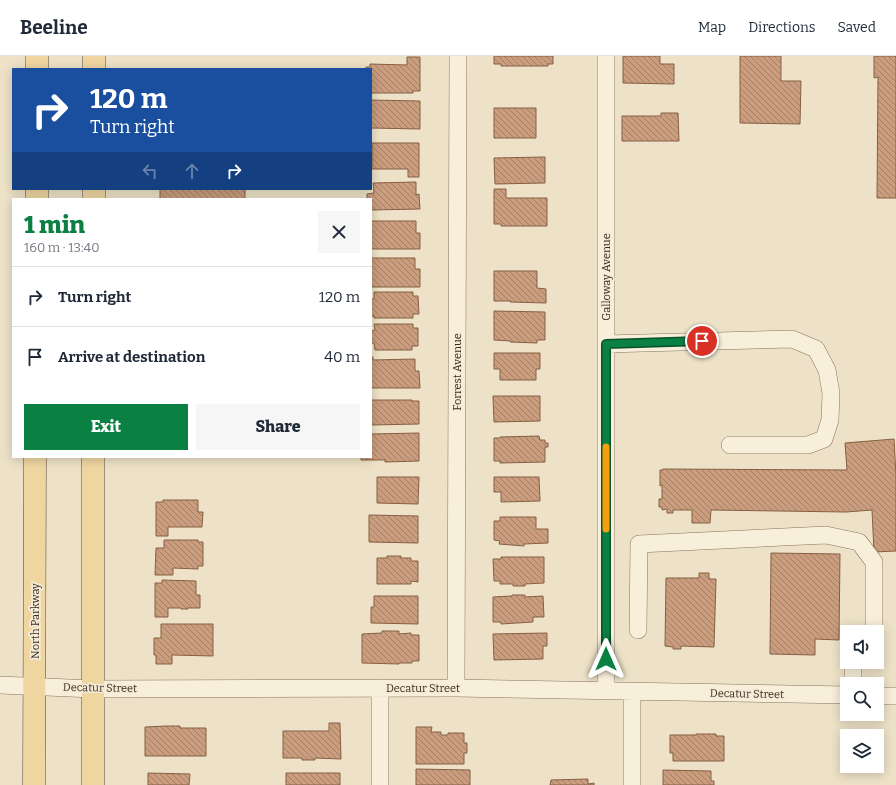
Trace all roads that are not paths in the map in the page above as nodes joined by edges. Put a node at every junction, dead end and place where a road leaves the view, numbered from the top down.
1 (37, 56) edge
2 (94, 56) edge
3 (458, 56) edge
4 (606, 56) edge
5 (37, 68) edge
6 (94, 68) edge
7 (606, 344) junction
8 (730, 444) dead end
9 (35, 458) edge
10 (93, 458) edge
11 (874, 625) edge
12 (638, 630) dead end
13 (0, 685) edge
14 (34, 686) junction
15 (380, 688) junction
16 (456, 688) junction
17 (93, 689) junction
18 (606, 691) junction
19 (632, 692) junction
20 (840, 695) edge
21 (884, 696) edge
22 (896, 696) edge
23 (34, 785) edge
24 (93, 785) edge
25 (380, 785) edge
26 (632, 785) edge

1 - 5 main road
2 - 6 main road
3 - 16 street, Forrest Avenue
4 - 7 street, Galloway Avenue
7 - 8 street
7 - 18 street, Galloway Avenue
9 - 14 main road, North Parkway
10 - 17 main road
11 - 12 street
13 - 14 street, Decatur Street
14 - 17 street, Decatur Street
14 - 23 main road, North Parkway
15 - 16 street, Decatur Street
15 - 17 street, Decatur Street
15 - 25 street
16 - 18 street, Decatur Street
17 - 24 main road
18 - 19 street, Decatur Street
19 - 20 street, Decatur Street
19 - 26 street
21 - 22 street

